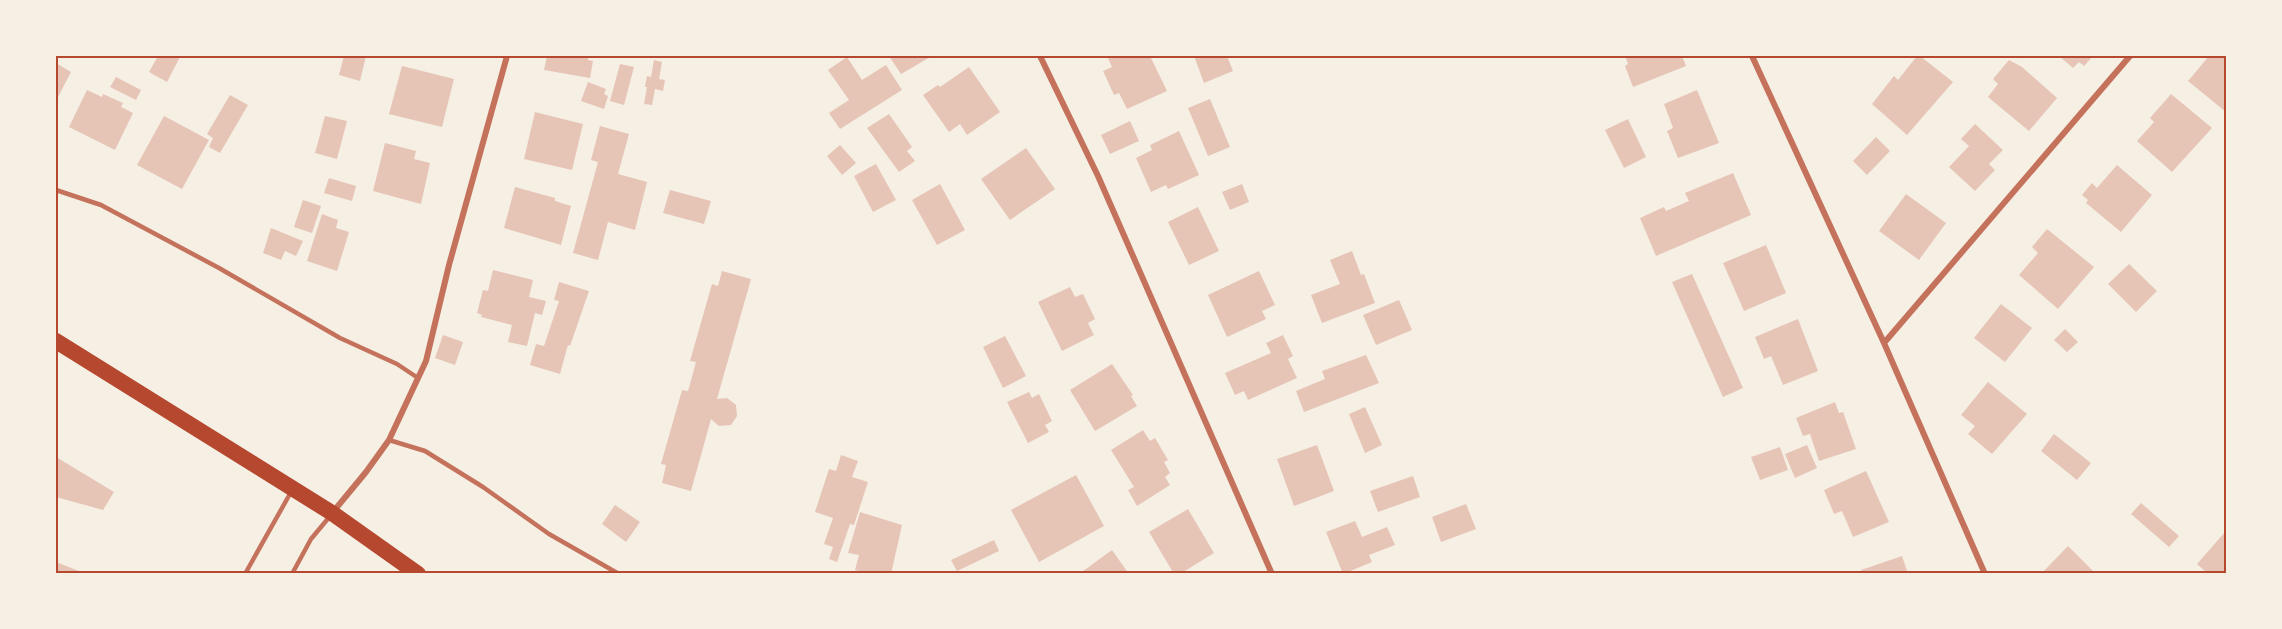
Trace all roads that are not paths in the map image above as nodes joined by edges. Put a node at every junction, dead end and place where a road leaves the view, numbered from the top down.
1 (507, 56) edge
2 (1040, 56) edge
3 (1752, 56) edge
4 (2130, 56) edge
5 (56, 190) edge
6 (56, 341) edge
7 (1884, 343) junction
8 (418, 378) junction
9 (389, 440) junction
10 (293, 489) junction
11 (332, 513) junction
12 (245, 573) edge
13 (292, 573) edge
14 (418, 573) edge
15 (619, 573) edge
16 (1272, 573) edge
17 (1985, 573) edge

1 - 8 street
2 - 16 street
3 - 7 street
4 - 7 street
5 - 8 lane
6 - 10 highway
7 - 17 street
8 - 9 street
9 - 11 street
9 - 15 lane
10 - 11 highway
10 - 12 lane
11 - 13 lane
11 - 14 highway

